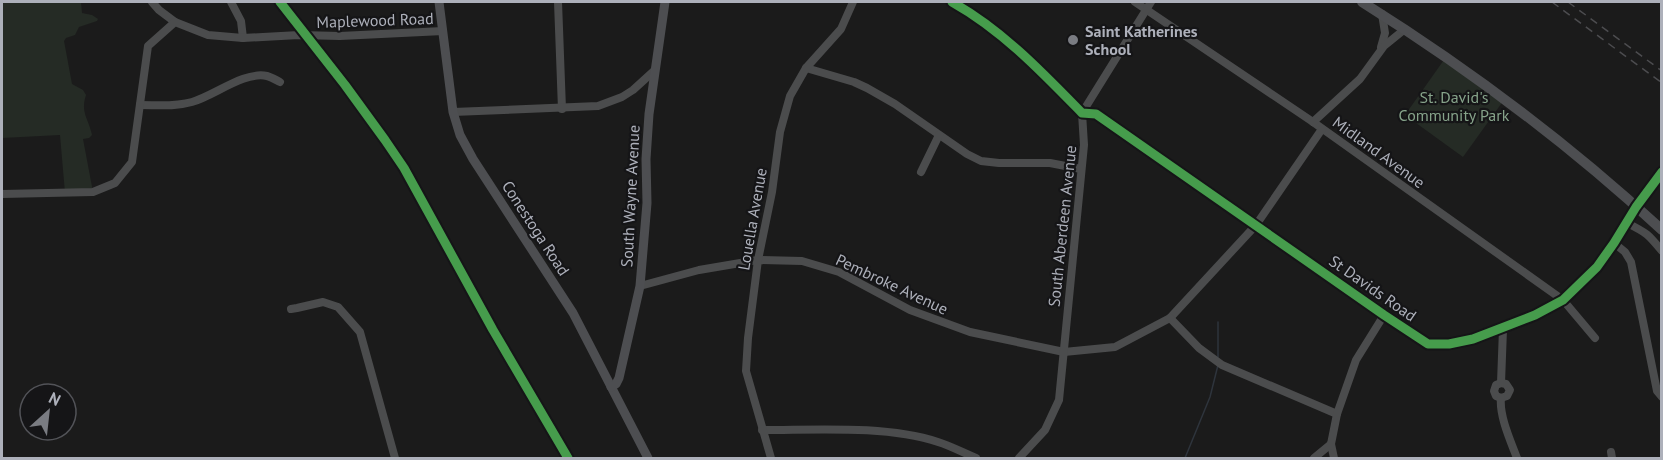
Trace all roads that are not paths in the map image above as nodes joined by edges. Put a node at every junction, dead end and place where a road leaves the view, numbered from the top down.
1 (152, 2) edge
2 (231, 2) edge
3 (439, 2) edge
4 (558, 2) edge
5 (665, 2) edge
6 (853, 2) edge
7 (952, 2) edge
8 (1136, 2) edge
9 (1362, 2) edge
10 (1149, 5) edge
11 (1382, 14) junction
12 (176, 21) junction
13 (1405, 29) junction
14 (443, 31) junction
15 (243, 38) junction
16 (1377, 55) junction
17 (806, 68) junction
18 (655, 70) junction
19 (280, 82) dead end
20 (140, 105) junction
21 (562, 109) junction
22 (453, 112) junction
23 (1083, 113) junction
24 (1313, 122) junction
25 (1322, 129) junction
26 (939, 135) junction
27 (1081, 170) junction
28 (921, 172) dead end
29 (1662, 172) edge
30 (2, 194) edge
31 (1636, 207) junction
32 (1627, 223) junction
33 (1256, 225) junction
34 (1662, 230) edge
35 (1614, 243) junction
36 (1662, 252) edge
37 (758, 260) junction
38 (640, 286) junction
39 (1563, 300) junction
40 (291, 309) dead end
41 (1384, 315) junction
42 (1170, 318) junction
43 (1503, 329) junction
44 (1595, 338) dead end
45 (1064, 352) junction
46 (611, 387) junction
47 (1662, 397) edge
48 (1337, 414) junction
49 (762, 430) junction
50 (1331, 444) junction
51 (395, 459) edge
52 (648, 459) edge
53 (771, 459) edge
54 (976, 459) edge
55 (1019, 459) edge
56 (1314, 459) edge
57 (1334, 459) edge
58 (1517, 459) edge

1 - 12 street, Maplewood Road
2 - 15 street
3 - 14 main road, Conestoga Road
4 - 21 street
5 - 18 main road, South Wayne Avenue
6 - 17 street, Louella Avenue
7 - 23 street
8 - 10 street, Midland Avenue
9 - 11 highway
10 - 23 street
10 - 24 street, Midland Avenue
11 - 13 highway
11 - 16 street
12 - 15 street, Maplewood Road
12 - 20 street
13 - 16 street
13 - 31 highway
14 - 15 street, Maplewood Road
14 - 22 main road, Conestoga Road
16 - 24 street
17 - 26 street
17 - 37 street, Louella Avenue
18 - 21 street
18 - 38 main road, South Wayne Avenue
19 - 20 street
20 - 30 street
21 - 22 street
22 - 46 main road, Conestoga Road
23 - 27 street, South Aberdeen Avenue
23 - 33 street, St Davids Road
24 - 25 street, Midland Avenue
25 - 33 street, Pembroke Avenue
25 - 39 street, Midland Avenue
26 - 27 street
26 - 28 street
27 - 45 street, South Aberdeen Avenue
29 - 31 street, St Davids Road
31 - 32 street, St Davids Road
31 - 34 highway
32 - 35 street, St Davids Road
32 - 36 street
33 - 41 street, St Davids Road
33 - 42 street, Pembroke Avenue
35 - 39 street, St Davids Road
35 - 47 street
37 - 38 street, Pembroke Avenue
37 - 45 street, Pembroke Avenue
37 - 49 street, Louella Avenue
38 - 46 main road, South Wayne Avenue
39 - 43 street, St Davids Road
39 - 44 street, Midland Avenue
40 - 51 street
41 - 43 street, St Davids Road
41 - 48 street
42 - 45 street, Pembroke Avenue
42 - 48 street
43 - 58 street
45 - 55 street, South Aberdeen Avenue
46 - 52 main road, Conestoga Road
48 - 50 street
49 - 53 street, Louella Avenue
49 - 54 street
50 - 56 street
50 - 57 street

